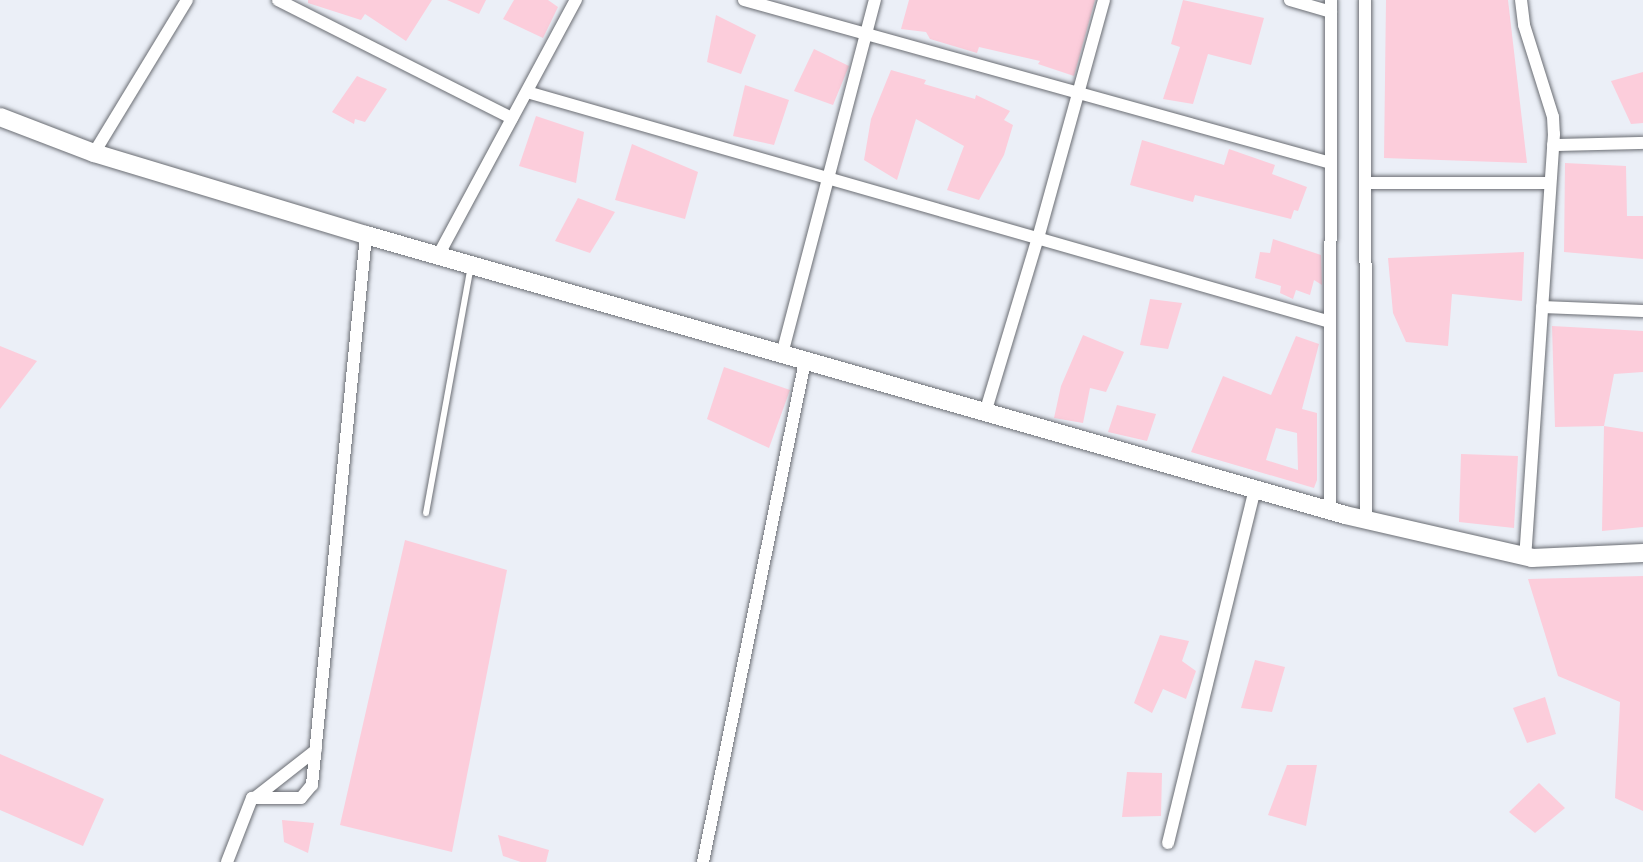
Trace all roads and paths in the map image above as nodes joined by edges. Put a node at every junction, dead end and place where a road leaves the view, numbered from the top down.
1 (187, 0) edge
2 (278, 0) edge
3 (576, 0) edge
4 (744, 0) edge
5 (874, 0) edge
6 (1104, 0) edge
7 (1290, 0) edge
8 (1364, 0) edge
9 (1521, 0) edge
10 (1331, 6) edge
11 (866, 34) junction
12 (527, 92) junction
13 (1077, 93) junction
14 (0, 117) edge
15 (512, 118) junction
16 (1643, 143) edge
17 (1553, 145) junction
18 (94, 153) junction
19 (1331, 163) junction
20 (827, 178) junction
21 (1365, 183) junction
22 (1550, 183) junction
23 (366, 234) junction
24 (1038, 239) junction
25 (439, 254) junction
26 (471, 264) junction
27 (1542, 307) junction
28 (1643, 312) edge
29 (1330, 322) junction
30 (782, 354) junction
31 (805, 360) junction
32 (985, 413) junction
33 (1255, 490) junction
34 (1330, 510) junction
35 (426, 513) dead end
36 (1366, 520) junction
37 (1643, 553) edge
38 (1525, 557) junction
39 (316, 750) junction
40 (256, 797) junction
41 (1168, 844) dead end
42 (229, 861) edge
43 (703, 862) edge

1 - 18 street
2 - 15 street
3 - 12 street
4 - 11 street
5 - 11 street
6 - 13 street
7 - 10 street
8 - 21 street
9 - 17 street
10 - 19 street
11 - 13 street
11 - 20 street
12 - 15 street
12 - 20 street
13 - 19 street
13 - 24 street
14 - 18 main road
15 - 25 street
16 - 17 street
17 - 22 street
18 - 23 main road
19 - 29 street
20 - 24 street
20 - 30 street
21 - 22 street
21 - 36 street
22 - 27 street
23 - 25 main road
23 - 39 street
24 - 29 street
24 - 32 street
25 - 26 main road
26 - 30 main road
26 - 35 lane
27 - 28 street
27 - 38 street
29 - 34 street
30 - 31 main road
31 - 32 main road
31 - 43 street
32 - 33 main road
33 - 34 main road
33 - 41 street
34 - 36 main road
36 - 38 main road
37 - 38 main road
39 - 40 street
39 - 40 street
40 - 42 street

